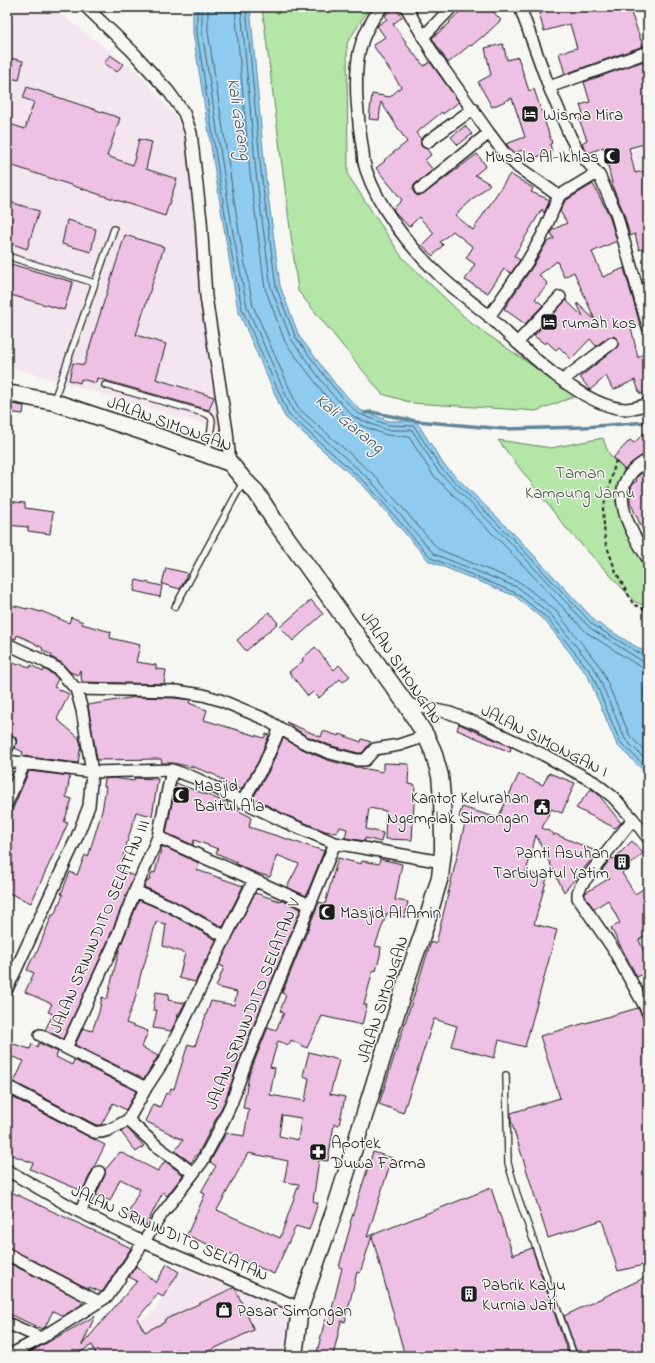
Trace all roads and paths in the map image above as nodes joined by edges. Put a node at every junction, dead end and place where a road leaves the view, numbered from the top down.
1 (86, 7) edge
2 (382, 7) edge
3 (406, 7) edge
4 (452, 7) edge
5 (520, 7) edge
6 (424, 37) junction
7 (648, 52) edge
8 (549, 87) junction
9 (473, 109) junction
10 (489, 134) junction
11 (428, 142) dead end
12 (597, 173) junction
13 (420, 189) dead end
14 (559, 196) junction
15 (114, 229) dead end
16 (7, 256) edge
17 (95, 283) junction
18 (560, 297) dead end
19 (489, 317) junction
20 (648, 327) edge
21 (612, 343) dead end
22 (517, 344) junction
23 (562, 380) junction
24 (105, 385) dead end
25 (7, 393) edge
26 (54, 402) junction
27 (648, 404) edge
28 (207, 455) junction
29 (616, 460) dead end
30 (648, 460) edge
31 (230, 463) junction
32 (244, 480) junction
33 (648, 559) edge
34 (175, 607) dead end
35 (648, 611) edge
36 (8, 647) edge
37 (76, 689) junction
38 (406, 704) junction
39 (280, 728) junction
40 (426, 736) junction
41 (7, 761) edge
42 (24, 764) junction
43 (172, 770) junction
44 (92, 772) junction
45 (242, 802) junction
46 (7, 803) edge
47 (633, 819) junction
48 (158, 837) junction
49 (648, 838) edge
50 (335, 843) junction
51 (442, 862) junction
52 (254, 880) junction
53 (135, 891) junction
54 (310, 905) junction
55 (226, 937) junction
56 (7, 989) edge
57 (648, 1012) edge
58 (40, 1035) dead end
59 (66, 1048) junction
60 (506, 1075) dead end
61 (7, 1086) edge
62 (146, 1088) junction
63 (128, 1120) junction
64 (7, 1170) edge
65 (99, 1172) dead end
66 (193, 1173) junction
67 (80, 1212) junction
68 (143, 1242) junction
69 (7, 1254) edge
70 (99, 1302) junction
71 (300, 1308) junction
72 (7, 1322) edge
73 (41, 1338) junction
74 (8, 1356) edge
75 (294, 1356) edge
76 (574, 1356) edge

1 - 31 street
2 - 19 street
3 - 6 street
4 - 6 street
5 - 8 street
6 - 9 street
7 - 8 street
8 - 12 street
9 - 10 street
9 - 11 street
10 - 13 street
10 - 14 street
12 - 14 street
12 - 20 street
14 - 19 street
15 - 17 lane
16 - 17 lane
17 - 26 lane
18 - 22 street
19 - 22 street
21 - 23 street
22 - 23 street
23 - 27 street
24 - 28 lane
25 - 26 main road, JALAN SIMONGAN
26 - 28 main road, JALAN SIMONGAN
28 - 31 main road, JALAN SIMONGAN
29 - 35 path
30 - 33 street
31 - 32 main road, JALAN SIMONGAN
32 - 34 lane
32 - 38 main road, JALAN SIMONGAN
36 - 37 street
37 - 39 street
37 - 44 street
38 - 40 main road, JALAN SIMONGAN
38 - 47 street, JALAN SIMONGAN I
39 - 40 street
39 - 45 street
40 - 51 main road, JALAN SIMONGAN
41 - 42 street
42 - 44 street
42 - 46 street
43 - 44 street
43 - 45 street
43 - 48 street, JALAN SRININDITO SELATAN III
44 - 56 street
45 - 50 street
47 - 49 street, JALAN SIMONGAN I
47 - 57 street
48 - 52 street
48 - 53 street, JALAN SRININDITO SELATAN III
50 - 51 street
50 - 54 street, JALAN SRININDITO SELATAN V
51 - 71 main road, JALAN SIMONGAN
52 - 54 street
52 - 55 street
53 - 55 street
53 - 59 street, JALAN SRININDITO SELATAN III
54 - 66 street, JALAN SRININDITO SELATAN V
55 - 62 street
58 - 59 street
59 - 62 street
60 - 76 lane
61 - 63 street
62 - 63 street
63 - 66 street
64 - 67 street, JALAN SRININDITO SELATAN
65 - 67 street
66 - 68 street, JALAN SRININDITO SELATAN V
67 - 68 street, JALAN SRININDITO SELATAN
68 - 70 street, JALAN SRININDITO SELATAN V
68 - 71 street, JALAN SRININDITO SELATAN
69 - 70 street
70 - 73 street, JALAN SRININDITO SELATAN V
71 - 75 main road, JALAN SIMONGAN
72 - 73 street
73 - 74 street, JALAN SRININDITO SELATAN V

